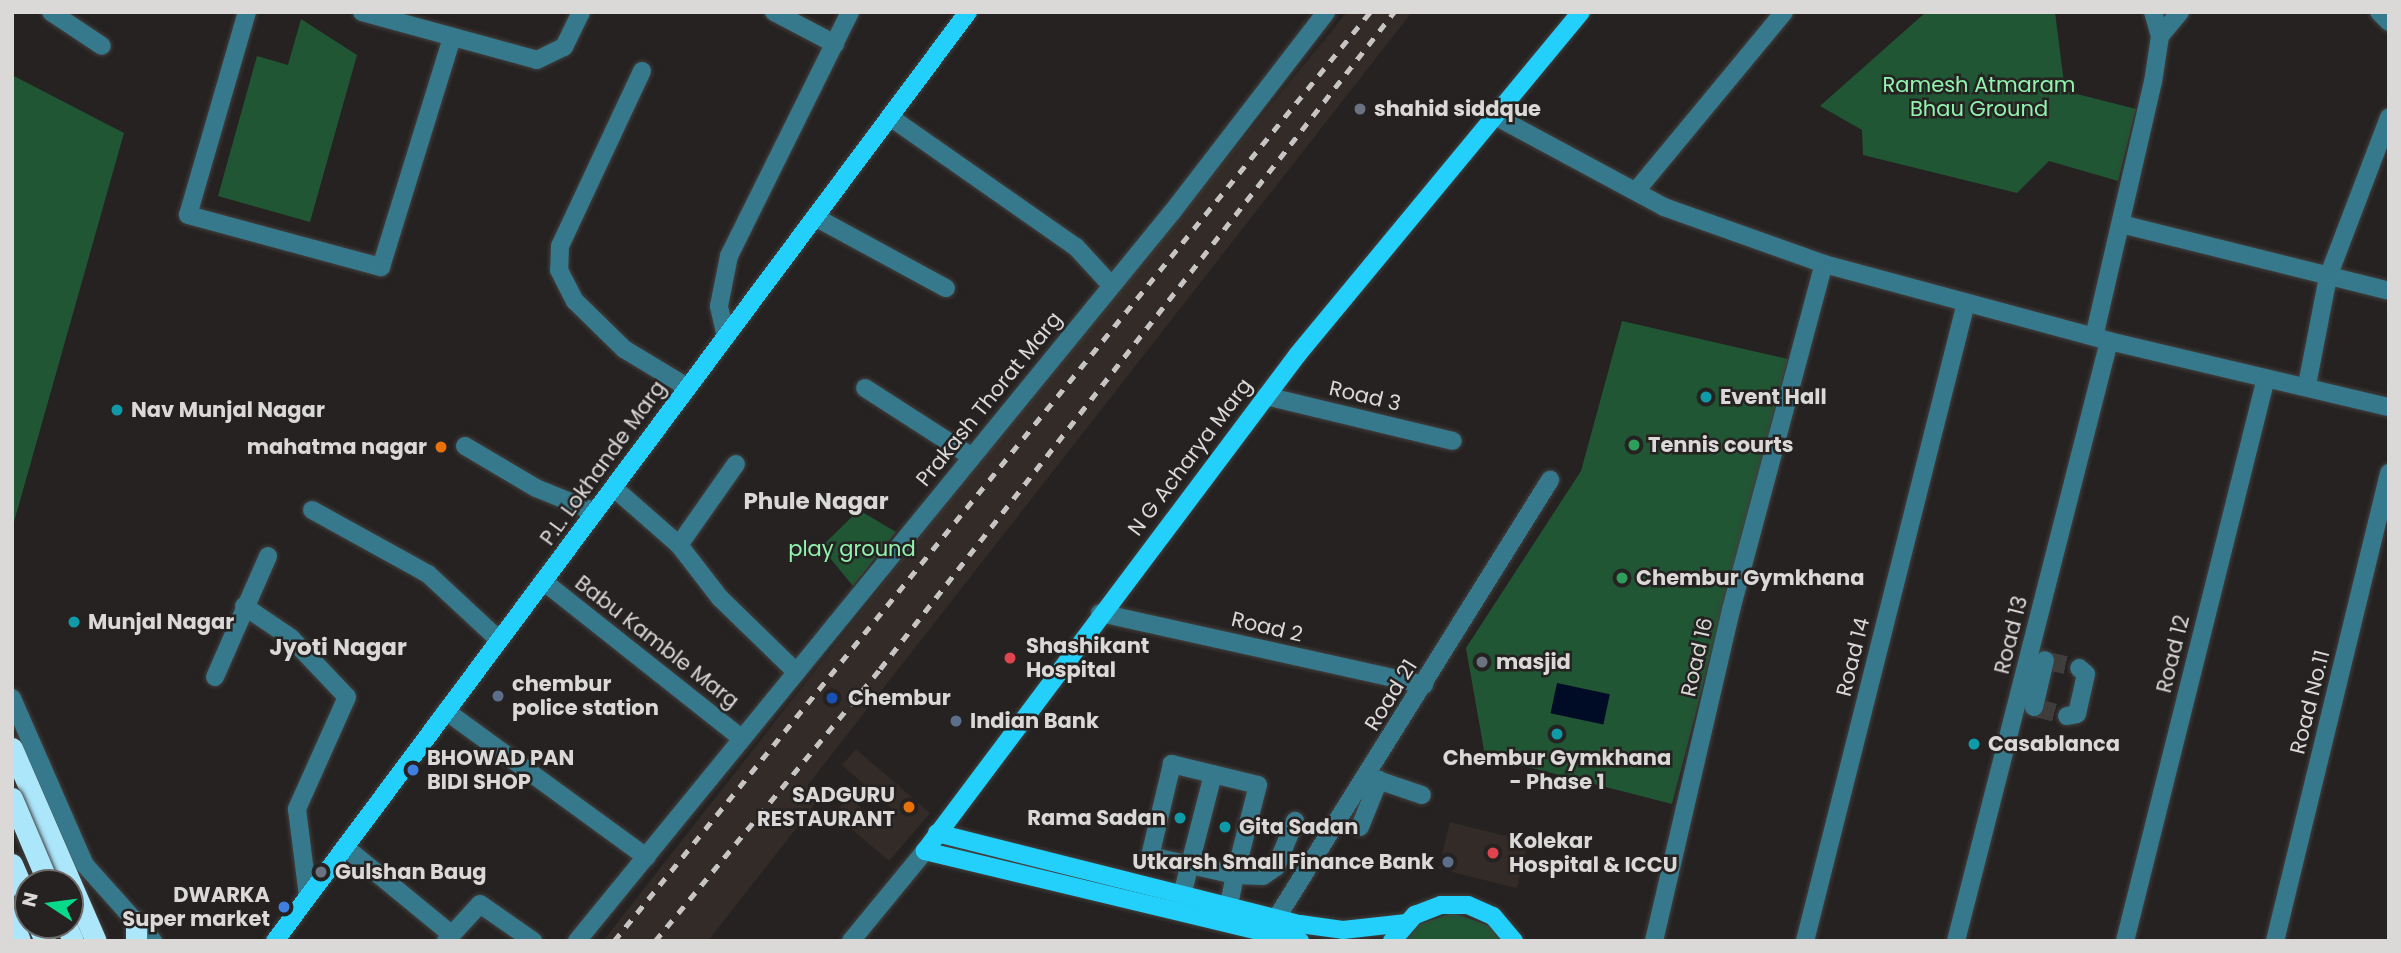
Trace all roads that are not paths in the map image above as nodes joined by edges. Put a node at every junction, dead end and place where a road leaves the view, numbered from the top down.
1 (51, 12) edge
2 (247, 12) edge
3 (362, 12) edge
4 (581, 12) edge
5 (774, 12) edge
6 (850, 12) edge
7 (968, 12) edge
8 (1326, 12) edge
9 (1581, 12) edge
10 (1784, 12) edge
11 (2153, 12) edge
12 (2180, 12) edge
13 (2379, 12) edge
14 (2389, 22) edge
15 (2160, 36) junction
16 (452, 37) junction
17 (835, 44) junction
18 (102, 46) dead end
19 (642, 71) dead end
20 (890, 117) junction
21 (1497, 117) junction
22 (2389, 117) edge
23 (1636, 191) junction
24 (816, 217) junction
25 (2121, 224) junction
26 (1824, 264) junction
27 (2328, 277) junction
28 (1111, 285) junction
29 (946, 288) dead end
30 (2389, 291) edge
31 (1966, 303) junction
32 (726, 337) junction
33 (2102, 339) junction
34 (2266, 378) junction
35 (2307, 385) junction
36 (687, 387) junction
37 (864, 388) dead end
38 (1266, 396) junction
39 (2389, 407) edge
40 (1453, 441) dead end
41 (466, 446) dead end
42 (972, 457) junction
43 (736, 464) dead end
44 (2389, 473) edge
45 (1550, 480) dead end
46 (614, 488) junction
47 (312, 510) dead end
48 (595, 512) junction
49 (679, 545) junction
50 (268, 556) dead end
51 (543, 582) junction
52 (244, 606) junction
53 (1100, 613) junction
54 (499, 640) junction
55 (2079, 668) dead end
56 (796, 672) junction
57 (215, 677) dead end
58 (1424, 685) junction
59 (12, 698) edge
60 (446, 711) junction
61 (2067, 716) dead end
62 (742, 739) junction
63 (12, 748) edge
64 (1213, 774) junction
65 (1373, 778) junction
66 (1422, 795) dead end
67 (12, 798) edge
68 (1345, 809) junction
69 (1295, 821) dead end
70 (937, 833) junction
71 (345, 847) junction
72 (925, 851) junction
73 (646, 858) junction
74 (1191, 864) junction
75 (63, 865) junction
76 (85, 865) junction
77 (12, 866) edge
78 (42, 869) edge
79 (64, 869) edge
80 (1236, 875) junction
81 (1182, 895) junction
82 (308, 896) junction
83 (1228, 907) junction
84 (84, 918) edge
85 (12, 919) edge
86 (1405, 923) junction
87 (1271, 926) junction
88 (136, 931) edge
89 (449, 937) edge
90 (1296, 940) edge
91 (20, 941) edge
92 (43, 941) edge
93 (96, 941) edge
94 (153, 941) edge
95 (275, 941) edge
96 (533, 941) edge
97 (577, 941) edge
98 (851, 941) edge
99 (1392, 941) edge
100 (1514, 941) edge
101 (1654, 941) edge
102 (1805, 941) edge
103 (1956, 941) edge
104 (2125, 941) edge
105 (2275, 941) edge

1 - 18 street
2 - 16 street
3 - 16 street
4 - 16 street
5 - 17 street
6 - 17 street
7 - 20 main road, P.L. Lokhande Marg
8 - 28 street, Prakash Thorat Marg
9 - 21 main road, N G Acharya Marg
10 - 23 street
11 - 15 street
12 - 15 street
13 - 14 street
15 - 25 street, Road 13
17 - 32 street
19 - 36 street
20 - 24 main road, P.L. Lokhande Marg
20 - 28 street
21 - 23 street
21 - 38 main road, N G Acharya Marg
22 - 27 street
23 - 26 street
24 - 29 street
24 - 32 main road, P.L. Lokhande Marg
25 - 27 street
25 - 33 street, Road 13
26 - 31 street
26 - 101 street, Road 16
27 - 30 street
27 - 35 street
28 - 42 street, Prakash Thorat Marg
31 - 33 street
31 - 102 street, Road 14
32 - 36 main road, P.L. Lokhande Marg
33 - 34 street
33 - 103 street, Road 13
34 - 35 street
34 - 104 street, Road 12
35 - 39 street
36 - 46 main road, P.L. Lokhande Marg
37 - 42 street
38 - 40 street, Road 3
38 - 53 main road, N G Acharya Marg
41 - 48 street
42 - 56 street, Prakash Thorat Marg
43 - 49 street
44 - 105 street, Road No.11
45 - 58 street, Road 21
46 - 48 main road, P.L. Lokhande Marg
46 - 49 street
47 - 54 street
48 - 51 main road, P.L. Lokhande Marg
49 - 56 street
50 - 52 street
51 - 54 main road, P.L. Lokhande Marg
51 - 62 street, Babu Kamble Marg
52 - 57 street
52 - 82 street
53 - 58 street, Road 2
53 - 70 main road, N G Acharya Marg
54 - 60 main road, P.L. Lokhande Marg
55 - 61 street
56 - 62 street, Prakash Thorat Marg
58 - 65 street, Road 21
59 - 76 street
60 - 71 main road, P.L. Lokhande Marg
60 - 73 street
62 - 73 street, Prakash Thorat Marg
63 - 75 highway
64 - 74 street
64 - 74 street
64 - 80 street
65 - 66 street
65 - 68 street, Road 21
65 - 68 street
67 - 78 highway, bridge
68 - 87 street, Road 21
69 - 80 street
70 - 72 main road, N G Acharya Marg
70 - 81 main road
71 - 82 main road, P.L. Lokhande Marg
71 - 89 street
72 - 87 main road
72 - 98 street, N G Acharya Marg
73 - 97 street, Prakash Thorat Marg
74 - 80 street
74 - 81 street
75 - 76 street
75 - 77 street
75 - 79 highway
76 - 88 street
80 - 83 street
81 - 83 main road
82 - 95 main road, P.L. Lokhande Marg
83 - 87 main road
84 - 93 highway
85 - 91 highway
85 - 92 main road
86 - 87 main road
86 - 99 main road
86 - 100 main road
87 - 90 main road
88 - 94 street
89 - 96 street

